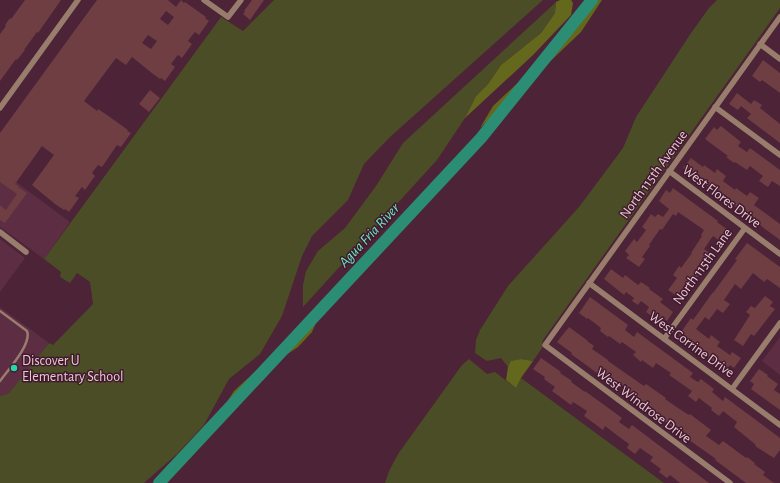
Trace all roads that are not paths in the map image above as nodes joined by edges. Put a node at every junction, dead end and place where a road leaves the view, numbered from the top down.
1 (78, 0) edge
2 (204, 0) edge
3 (241, 0) edge
4 (780, 17) edge
5 (760, 44) junction
6 (780, 59) edge
7 (715, 107) junction
8 (0, 108) edge
9 (780, 155) edge
10 (669, 171) junction
11 (745, 228) junction
12 (0, 232) edge
13 (26, 252) dead end
14 (780, 254) edge
15 (589, 284) junction
16 (0, 311) edge
17 (780, 323) edge
18 (664, 339) junction
19 (545, 345) joint
20 (0, 381) edge
21 (732, 389) junction
22 (780, 425) edge
23 (730, 483) edge

1 - 8 street
2 - 3 street
4 - 5 street, North 115th Avenue
5 - 6 street
5 - 7 street, North 115th Avenue
7 - 9 street
7 - 10 street, North 115th Avenue
10 - 11 street, West Flores Drive
10 - 15 street, North 115th Avenue
11 - 14 street, West Flores Drive
11 - 18 street, North 115th Lane
12 - 13 street
15 - 18 street, West Corrine Drive
15 - 19 street, North 115th Avenue
16 - 20 lane
17 - 21 street
18 - 21 street, West Corrine Drive
19 - 23 street, West Windrose Drive
21 - 22 street, West Corrine Drive

